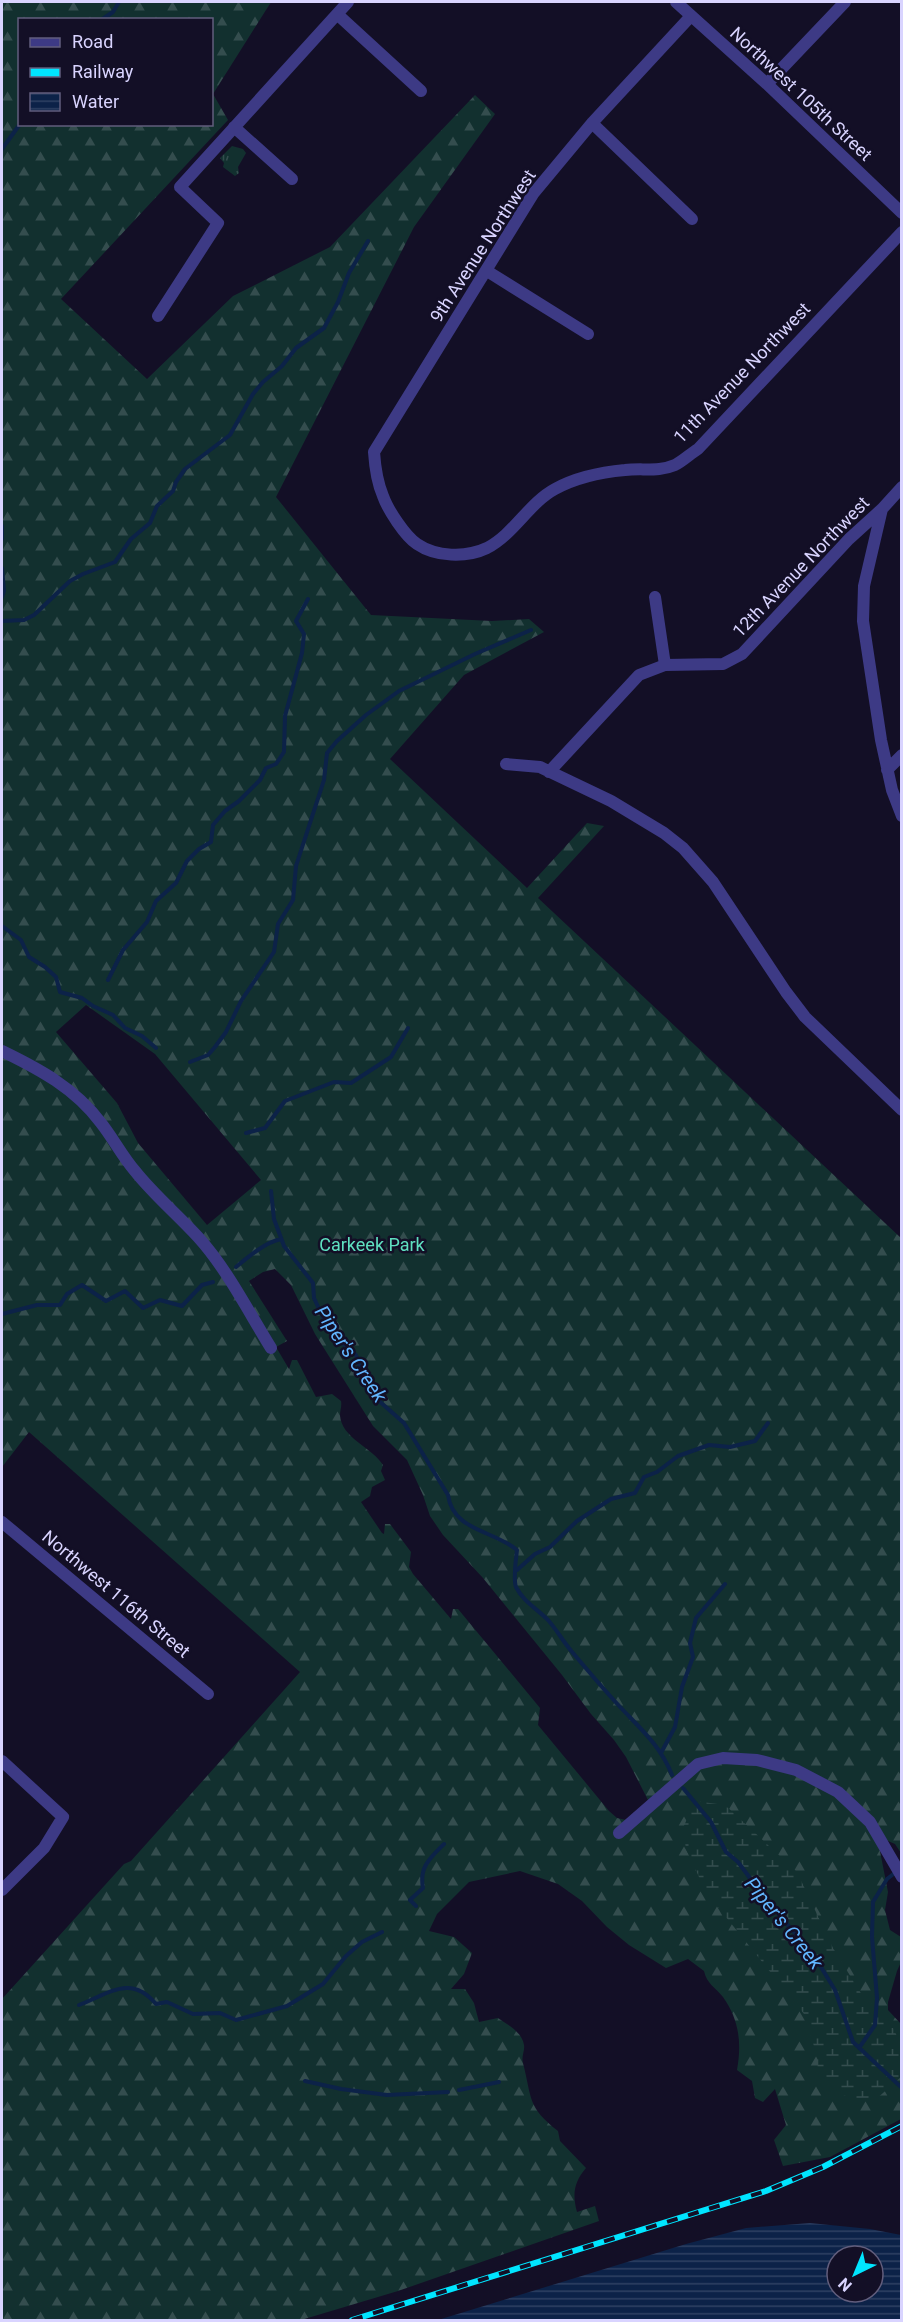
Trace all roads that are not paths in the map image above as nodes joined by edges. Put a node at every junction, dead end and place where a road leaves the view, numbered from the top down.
1 (348, 2) edge
2 (676, 2) edge
3 (845, 2) edge
4 (337, 14) junction
5 (692, 16) junction
6 (767, 84) junction
7 (421, 91) dead end
8 (592, 123) junction
9 (234, 127) junction
10 (291, 179) dead end
11 (902, 213) edge
12 (692, 219) dead end
13 (902, 232) edge
14 (487, 271) junction
15 (158, 316) dead end
16 (588, 334) dead end
17 (902, 487) edge
18 (882, 509) junction
19 (398, 523) joint
20 (655, 597) dead end
21 (665, 665) junction
22 (902, 755) edge
23 (506, 764) dead end
24 (887, 770) junction
25 (549, 772) junction
26 (902, 816) edge
27 (2, 1051) edge
28 (902, 1110) edge
29 (271, 1348) dead end
30 (2, 1522) edge
31 (208, 1694) dead end
32 (2, 1761) edge
33 (619, 1833) dead end
34 (902, 1877) edge
35 (2, 1890) edge

1 - 4 street
2 - 5 street, Northwest 105th Street
3 - 6 street
4 - 7 street
4 - 9 street
5 - 6 street, Northwest 105th Street
5 - 8 street, 9th Avenue Northwest
6 - 11 street, Northwest 105th Street
8 - 12 street
8 - 14 street, 9th Avenue Northwest
9 - 10 street
9 - 15 street
13 - 19 street, 11th Avenue Northwest
14 - 16 street
14 - 19 street, 9th Avenue Northwest
17 - 18 street, 12th Avenue Northwest
18 - 21 street, 12th Avenue Northwest
18 - 24 street
20 - 21 street
21 - 25 street, 12th Avenue Northwest
22 - 24 street
23 - 25 street
24 - 26 street
25 - 28 street
27 - 29 street
30 - 31 street, Northwest 116th Street
32 - 35 street
33 - 34 street

